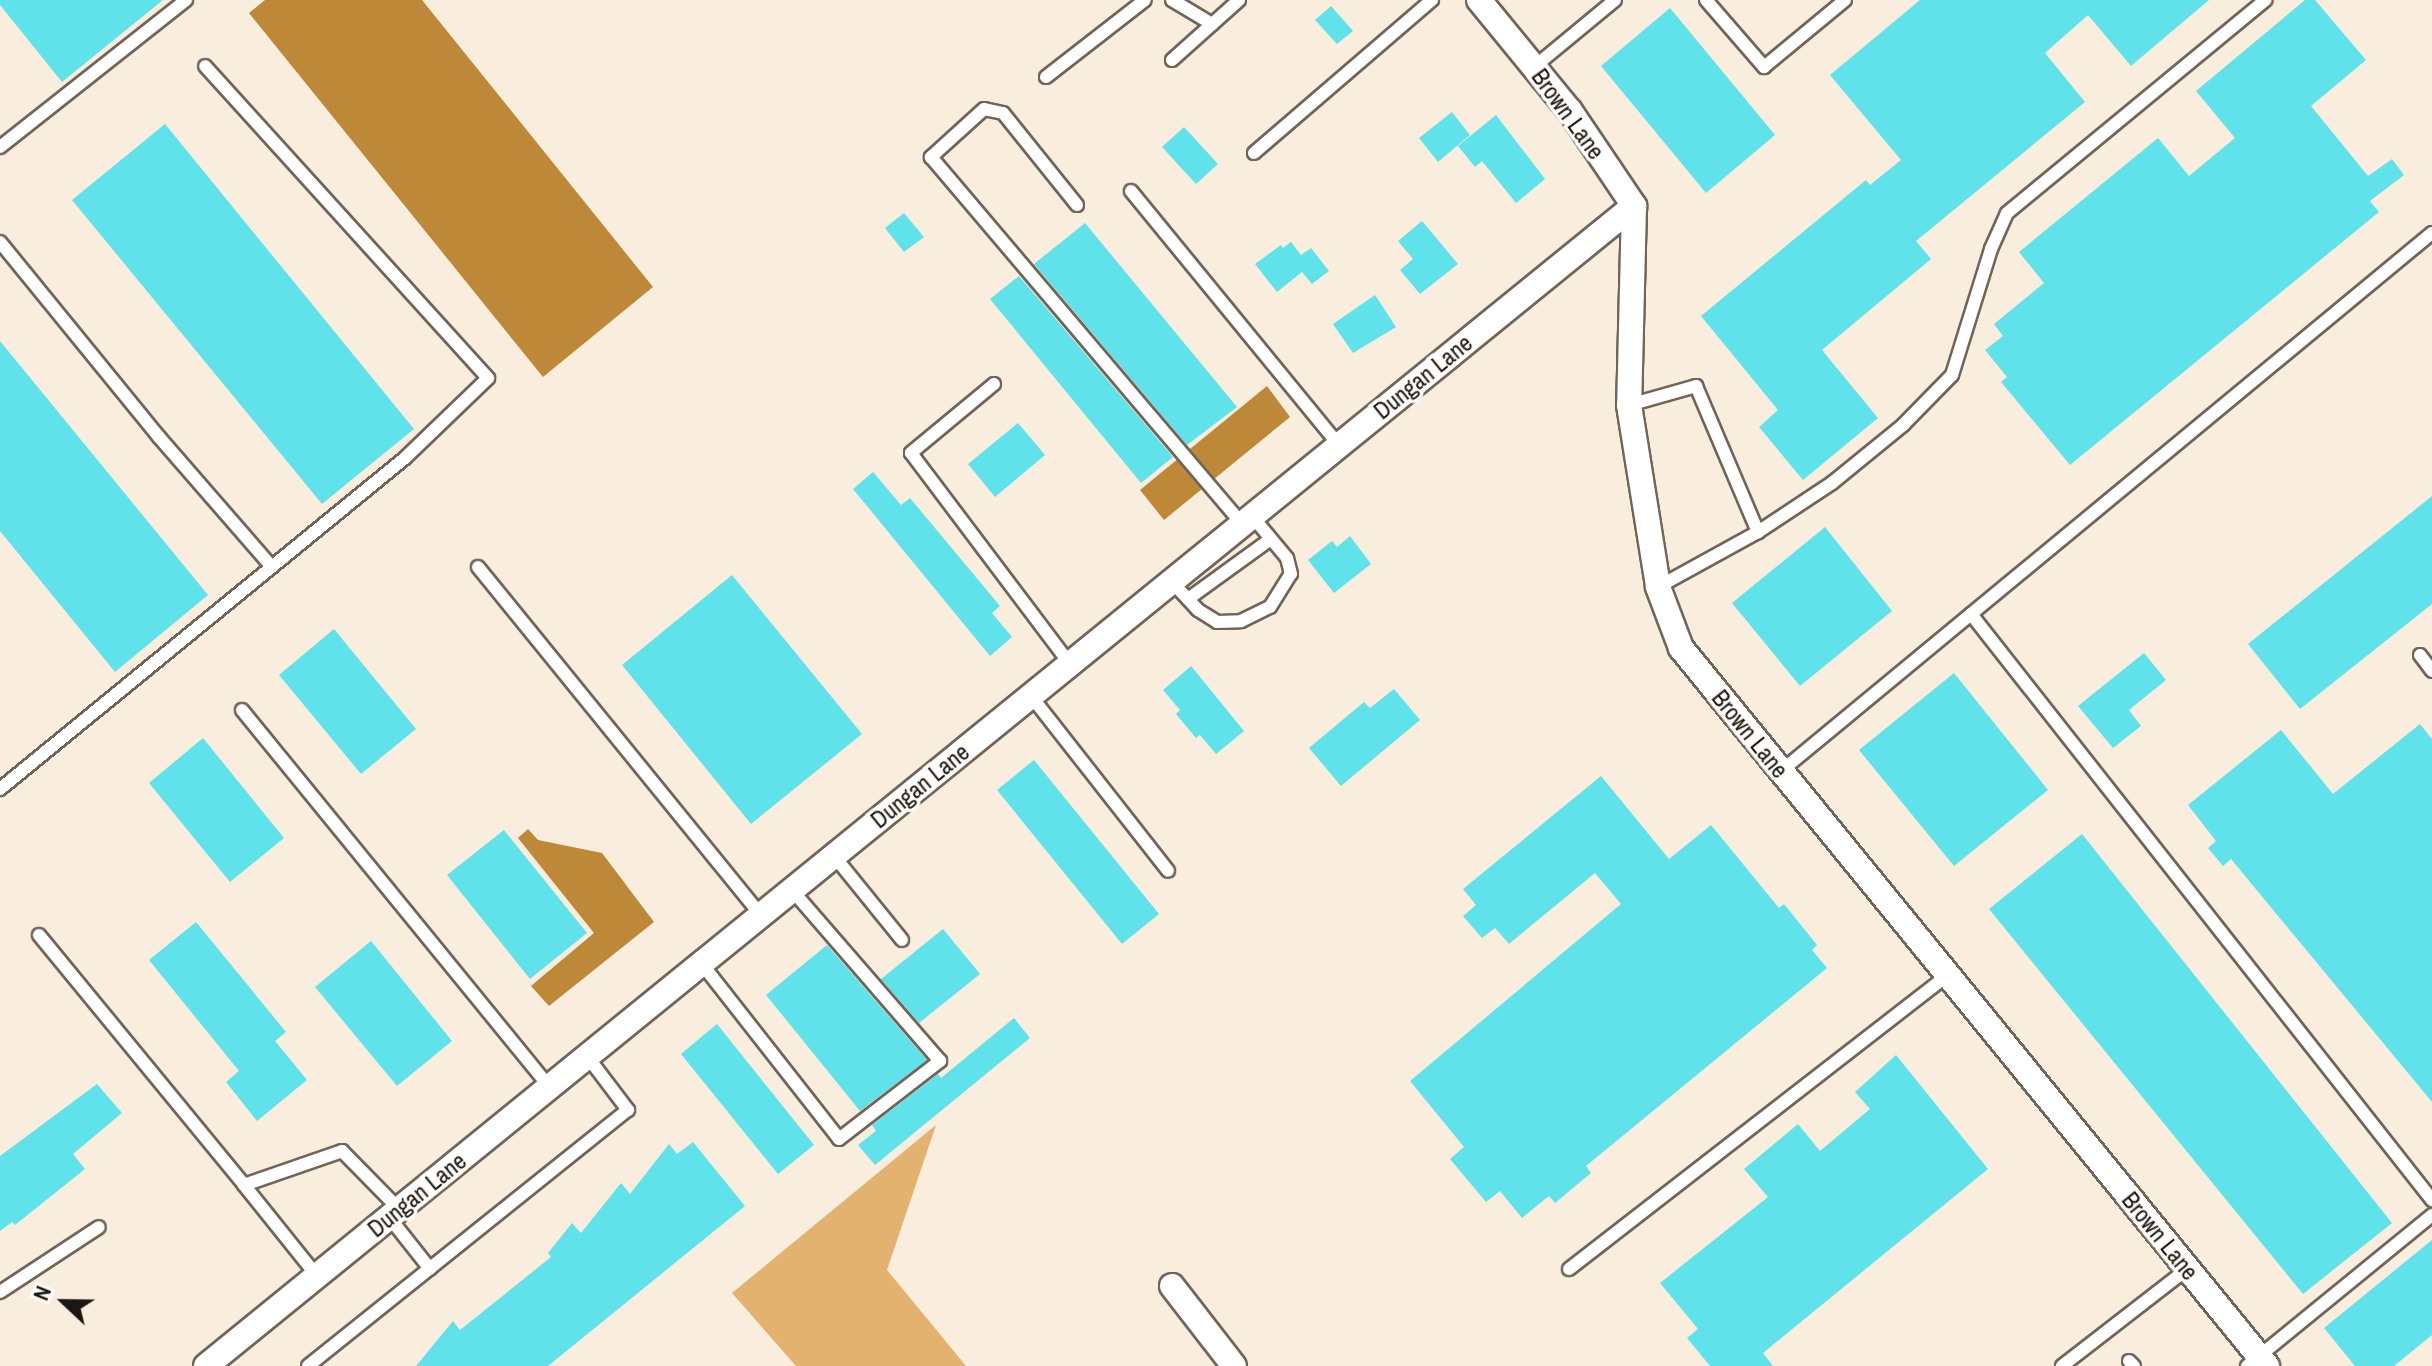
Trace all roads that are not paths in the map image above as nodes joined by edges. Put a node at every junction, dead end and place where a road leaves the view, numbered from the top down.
1 (186, 0) edge
2 (1145, 0) edge
3 (1172, 0) edge
4 (1239, 0) edge
5 (1432, 0) edge
6 (1479, 0) edge
7 (1615, 0) edge
8 (1706, 0) edge
9 (1845, 0) edge
10 (2265, 0) edge
11 (1212, 24) junction
12 (1172, 60) dead end
13 (205, 66) dead end
14 (1534, 67) junction
15 (1046, 77) dead end
16 (0, 147) edge
17 (1254, 153) dead end
18 (1131, 191) dead end
19 (1077, 205) dead end
20 (1634, 206) junction
21 (2432, 233) edge
22 (0, 242) edge
23 (994, 384) dead end
24 (1629, 405) junction
25 (1339, 445) junction
26 (1247, 520) junction
27 (1758, 532) junction
28 (1271, 539) junction
29 (272, 567) junction
30 (478, 567) dead end
31 (1658, 587) junction
32 (1180, 590) junction
33 (1971, 614) junction
34 (2420, 655) dead end
35 (1070, 664) junction
36 (2432, 671) edge
37 (1031, 696) junction
38 (242, 710) dead end
39 (1780, 772) junction
40 (0, 789) edge
41 (834, 856) junction
42 (1168, 871) dead end
43 (792, 890) junction
44 (761, 915) junction
45 (39, 935) dead end
46 (902, 940) dead end
47 (702, 964) junction
48 (1947, 976) junction
49 (587, 1056) junction
50 (549, 1087) junction
51 (244, 1185) junction
52 (2432, 1200) edge
53 (394, 1213) junction
54 (2432, 1215) edge
55 (99, 1227) dead end
56 (430, 1269) junction
57 (1569, 1269) dead end
58 (2187, 1269) junction
59 (317, 1276) junction
60 (1172, 1286) dead end
61 (0, 1292) edge
62 (2257, 1363) edge
63 (206, 1366) edge
64 (308, 1366) edge
65 (1234, 1366) edge
66 (2062, 1366) edge

1 - 16 lane
2 - 15 lane
3 - 11 lane
4 - 11 lane
5 - 17 lane
6 - 14 street, Brown Lane
7 - 14 lane
8 - 9 lane
10 - 27 lane
11 - 12 lane
13 - 29 lane
14 - 20 street, Brown Lane
18 - 25 lane
19 - 26 lane
20 - 24 street, Brown Lane
20 - 25 street, Dungan Lane
21 - 33 lane
22 - 29 lane
23 - 35 lane
24 - 27 lane
24 - 31 street, Brown Lane
25 - 26 street, Dungan Lane
26 - 28 lane
26 - 32 street, Dungan Lane
27 - 31 lane
28 - 32 lane
28 - 32 lane
29 - 40 lane
30 - 44 lane
31 - 39 street, Brown Lane
32 - 35 street, Dungan Lane
33 - 39 lane
33 - 52 lane
34 - 36 lane
35 - 37 street, Dungan Lane
37 - 41 street, Dungan Lane
37 - 42 lane
38 - 50 lane
39 - 48 street, Brown Lane
41 - 43 street, Dungan Lane
41 - 46 lane
43 - 44 street, Dungan Lane
43 - 47 lane
44 - 47 street, Dungan Lane
45 - 51 lane
47 - 49 street, Dungan Lane
48 - 57 lane
48 - 58 street, Brown Lane
49 - 50 street, Dungan Lane
49 - 56 lane
50 - 53 street, Dungan Lane
51 - 53 lane
51 - 59 lane
53 - 56 lane
53 - 59 street, Dungan Lane
54 - 62 lane
55 - 61 lane
56 - 64 lane
58 - 62 street, Brown Lane
58 - 66 lane
59 - 63 street, Dungan Lane
60 - 65 street

